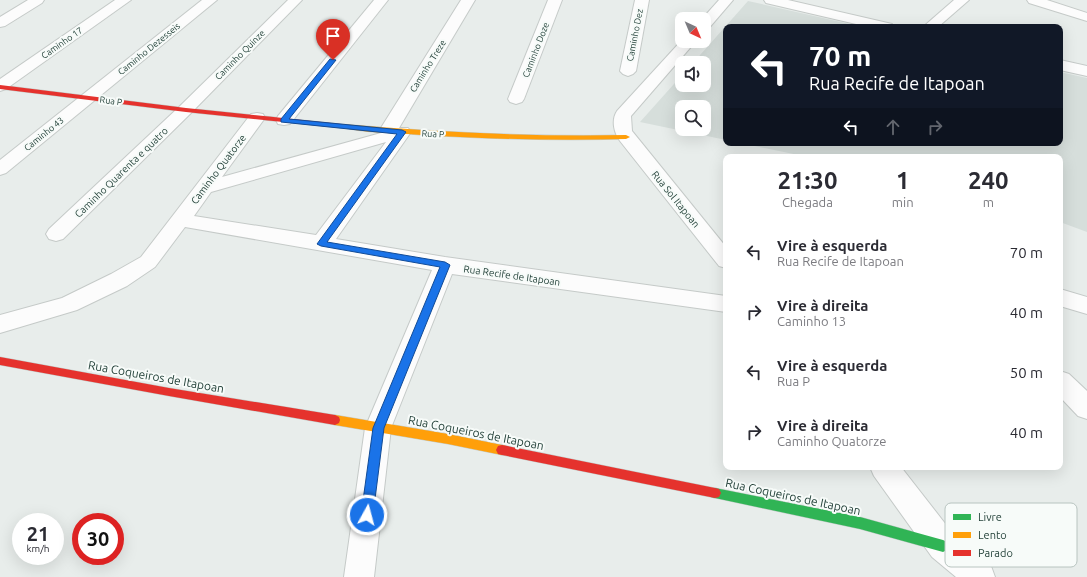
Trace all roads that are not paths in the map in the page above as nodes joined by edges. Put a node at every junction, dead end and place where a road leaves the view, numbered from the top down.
1 (37, 0) edge
2 (124, 0) edge
3 (210, 0) edge
4 (296, 0) edge
5 (381, 0) edge
6 (468, 0) edge
7 (555, 0) edge
8 (642, 0) edge
9 (726, 0) edge
10 (771, 0) edge
11 (962, 0) edge
12 (1034, 0) edge
13 (711, 17) edge
14 (1087, 17) edge
15 (0, 23) edge
16 (874, 24) edge
17 (934, 24) edge
18 (684, 48) edge
19 (1063, 66) edge
20 (628, 71) dead end
21 (1087, 71) edge
22 (0, 87) edge
23 (89, 98) junction
24 (516, 99) dead end
25 (185, 110) junction
26 (257, 118) junction
27 (284, 120) junction
28 (395, 132) junction
29 (626, 137) junction
30 (0, 169) edge
31 (203, 188) junction
32 (180, 220) junction
33 (56, 234) dead end
34 (321, 244) junction
35 (723, 257) edge
36 (445, 265) junction
37 (1063, 298) edge
38 (723, 304) edge
39 (1087, 306) edge
40 (0, 324) edge
41 (0, 361) edge
42 (1063, 384) edge
43 (1087, 408) edge
44 (378, 428) junction
45 (886, 470) edge
46 (943, 546) joint
47 (968, 567) edge
48 (358, 577) edge
49 (980, 577) edge

1 - 15 street
2 - 22 street, Caminho 17
3 - 23 street, Caminho Dezesseis
4 - 25 street, Caminho Quinze
5 - 27 street
6 - 28 street, Caminho Treze
7 - 24 street, Caminho Doze
8 - 20 street, Caminho Dez
9 - 13 street
10 - 16 street
11 - 17 street
12 - 14 street
18 - 29 street
19 - 21 street
22 - 23 street, Rua P
23 - 25 street, Rua P
23 - 30 street, Caminho 43
25 - 26 street, Rua P
25 - 33 street, Caminho Quarenta e quatro
26 - 27 street, Rua P
26 - 31 street, Caminho Quatorze
27 - 28 street, Rua P
28 - 29 street, Rua P
28 - 31 street
28 - 34 street, Caminho Treze
29 - 35 street, Rua Sol Itapoan
31 - 32 street, Caminho Quatorze
32 - 34 street, Rua Recife de Itapoan
32 - 40 street, Caminho Quatorze
34 - 36 street, Rua Recife de Itapoan
36 - 38 street, Rua Recife de Itapoan
36 - 44 street
37 - 39 street
41 - 44 street, Rua Coqueiros de Itapoan
42 - 43 street
44 - 46 street, Rua Coqueiros de Itapoan
44 - 48 street
45 - 46 street
47 - 49 street

